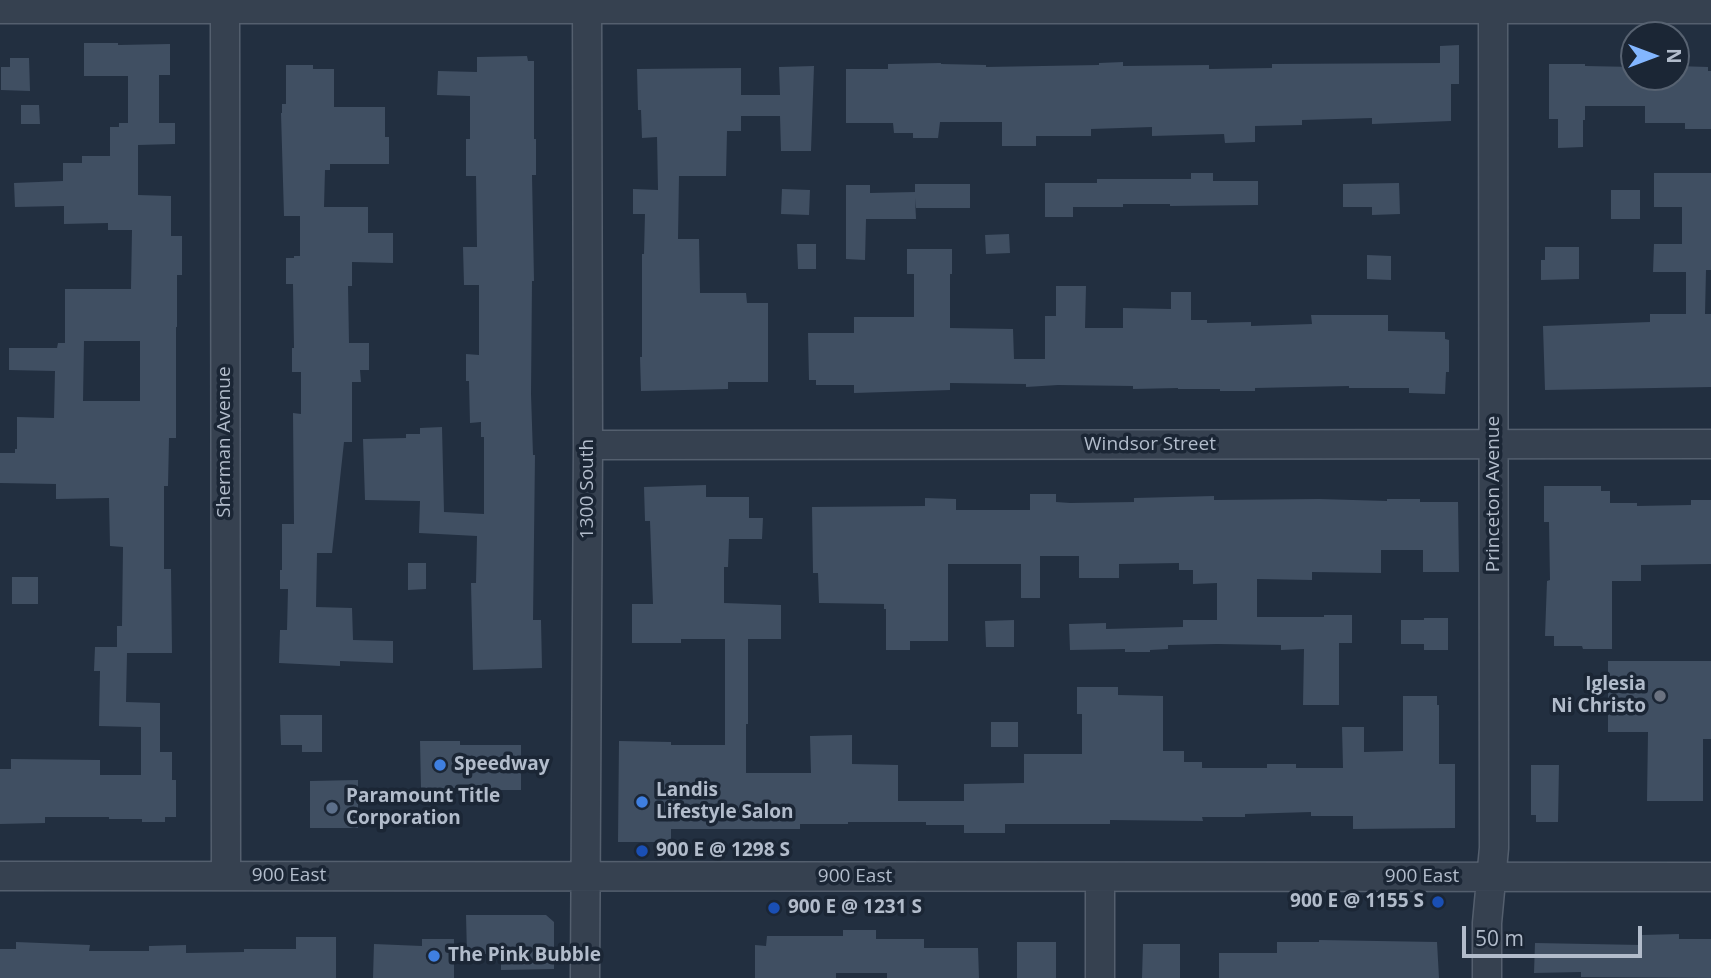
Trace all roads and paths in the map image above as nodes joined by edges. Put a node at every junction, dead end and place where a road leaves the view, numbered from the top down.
1 (587, 4) edge
2 (1242, 5) edge
3 (1651, 5) edge
4 (0, 9) edge
5 (225, 9) junction
6 (1493, 9) junction
7 (1711, 9) edge
8 (1494, 444) junction
9 (1711, 444) edge
10 (588, 445) junction
11 (0, 876) edge
12 (226, 876) junction
13 (585, 877) junction
14 (1101, 877) junction
15 (1491, 877) junction
16 (1711, 877) edge
17 (585, 978) edge
18 (1100, 978) edge
19 (1487, 978) edge

1 - 2 street
1 - 5 street
1 - 10 street, 1300 South
2 - 6 street
3 - 6 street
3 - 7 street
4 - 5 street
5 - 12 street, Sherman Avenue
6 - 8 street, Princeton Avenue
8 - 9 street, Windsor Street
8 - 10 street, Windsor Street
8 - 15 street, Princeton Avenue
10 - 13 street, 1300 South
11 - 12 street, 900 East
12 - 13 street, 900 East
13 - 14 street, 900 East
13 - 17 street, 1300 South
14 - 15 street, 900 East
14 - 18 street
15 - 16 street, 900 East
15 - 19 street, Princeton Avenue

